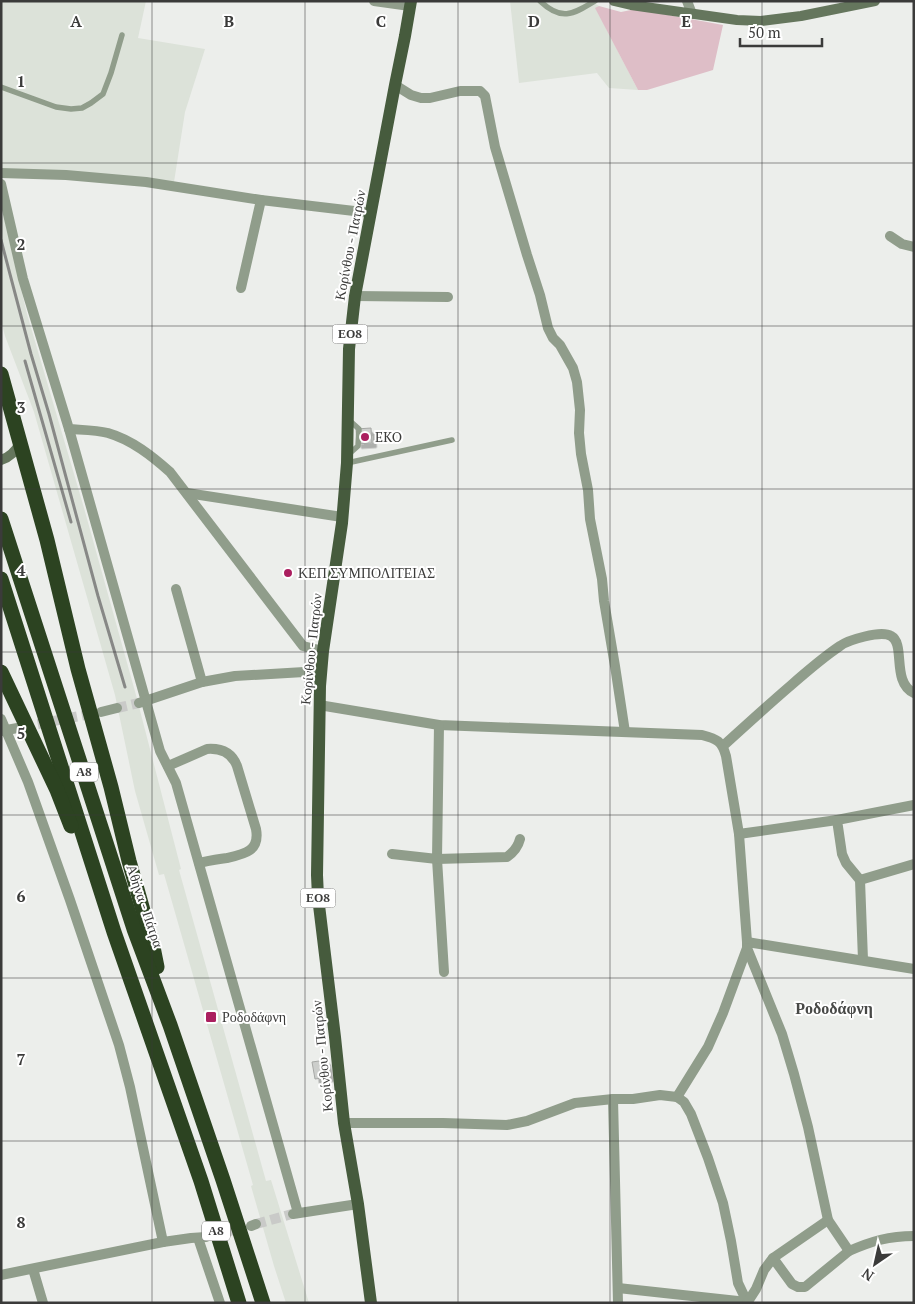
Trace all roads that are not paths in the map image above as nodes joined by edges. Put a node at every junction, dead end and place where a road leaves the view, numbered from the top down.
1 (374, 1) edge
2 (540, 1) edge
3 (595, 1) edge
4 (614, 1) edge
5 (687, 1) edge
6 (875, 1) edge
7 (411, 4) edge
8 (692, 14) junction
9 (122, 35) dead end
10 (395, 85) junction
11 (1, 87) edge
12 (1, 173) edge
13 (1, 184) edge
14 (261, 200) junction
15 (371, 213) junction
16 (890, 236) dead end
17 (914, 247) edge
18 (241, 288) dead end
19 (355, 296) junction
20 (448, 297) dead end
21 (1, 374) edge
22 (8, 414) edge
23 (69, 429) junction
24 (452, 440) dead end
25 (20, 443) junction
26 (348, 459) junction
27 (1, 460) edge
28 (187, 493) junction
29 (342, 517) junction
30 (1, 519) edge
31 (1, 579) edge
32 (176, 589) dead end
33 (323, 650) junction
34 (321, 671) junction
35 (1, 672) edge
36 (202, 682) junction
37 (914, 693) edge
38 (142, 702) junction
39 (319, 705) junction
40 (117, 708) tunnel mouth
41 (102, 712) tunnel mouth
42 (1, 719) edge
43 (439, 725) junction
44 (23, 727) tunnel mouth
45 (4, 730) edge
46 (625, 732) junction
47 (724, 746) junction
48 (168, 766) junction
49 (914, 805) edge
50 (837, 820) junction
51 (739, 834) junction
52 (520, 839) dead end
53 (392, 854) dead end
54 (437, 858) junction
55 (199, 863) junction
56 (914, 864) edge
57 (860, 880) junction
58 (114, 932) junction
59 (747, 945) junction
60 (863, 960) junction
61 (914, 969) edge
62 (444, 972) dead end
63 (170, 1025) junction
64 (677, 1097) junction
65 (613, 1099) junction
66 (344, 1123) junction
67 (358, 1204) junction
68 (828, 1220) junction
69 (914, 1236) edge
70 (163, 1242) junction
71 (849, 1251) junction
72 (773, 1258) junction
73 (33, 1269) junction
74 (1, 1274) edge
75 (618, 1288) junction
76 (43, 1303) edge
77 (220, 1303) edge
78 (239, 1303) edge
79 (263, 1303) edge
80 (371, 1303) edge
81 (618, 1303) edge
82 (747, 1303) edge

1 - 7 street
2 - 3 lane
4 - 8 main road
5 - 8 street
6 - 8 main road
7 - 10 main road, Κορίνθου - Πατρών / ΕΟ8
9 - 11 lane
10 - 15 main road, Κορίνθου - Πατρών / ΕΟ8
10 - 46 street
12 - 14 street
13 - 23 street
14 - 15 street
14 - 18 street
15 - 19 main road, Κορίνθου - Πατρών / ΕΟ8
16 - 17 street
19 - 20 street
19 - 26 main road, Κορίνθου - Πατρών / ΕΟ8
21 - 22 highway
22 - 25 highway
23 - 28 street
23 - 38 street
24 - 26 lane
25 - 27 main road
25 - 63 highway
26 - 29 main road, Κορίνθου - Πατρών / ΕΟ8
28 - 29 street
28 - 33 street
29 - 33 main road, Κορίνθου - Πατρών / ΕΟ8
30 - 63 highway, Αθήνα - Πάτρα / Α8
31 - 58 highway, Α8
32 - 36 street
33 - 34 main road, Κορίνθου - Πατρών / ΕΟ8
34 - 36 street
34 - 39 main road, Κορίνθου - Πατρών / ΕΟ8
35 - 58 highway
36 - 38 street
37 - 47 street
38 - 48 street
39 - 43 street
39 - 66 main road, Κορίνθου - Πατρών / ΕΟ8
40 - 41 street
42 - 45 street
43 - 46 street
43 - 54 street
44 - 45 street
45 - 70 street
46 - 47 street
47 - 51 street
48 - 55 street
48 - 55 street
49 - 50 street
50 - 51 street
50 - 57 street
51 - 59 street
52 - 54 street
53 - 54 street
54 - 62 street
55 - 67 street
56 - 57 street
57 - 60 street
58 - 78 highway, Α8
59 - 60 street
59 - 64 street
59 - 68 street
60 - 61 street
63 - 79 highway, Αθήνα - Πάτρα / Α8
64 - 65 street
64 - 82 street
65 - 66 street
65 - 75 street
66 - 67 main road, Κορίνθου - Πατρών / ΕΟ8
67 - 80 main road, Κορίνθου - Πατρών / ΕΟ8
68 - 71 street
68 - 72 street
69 - 71 street
70 - 73 street
70 - 77 street
71 - 72 street
72 - 82 street
73 - 74 street
73 - 76 street
75 - 81 street
75 - 82 street

